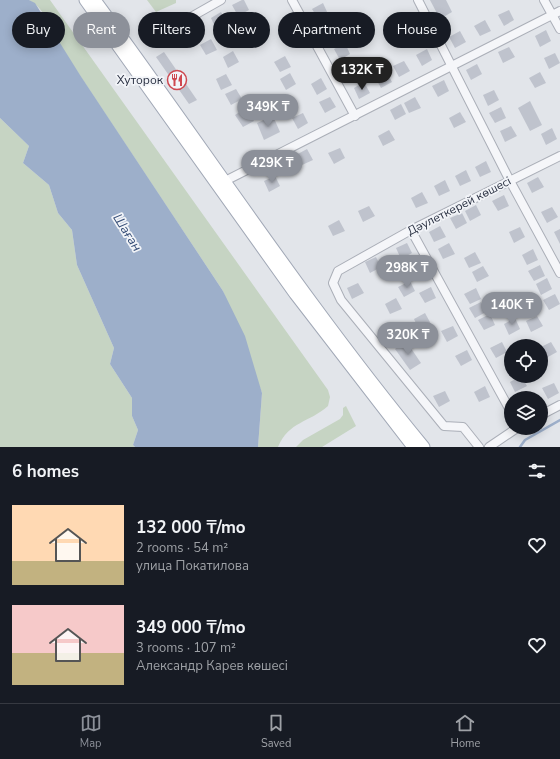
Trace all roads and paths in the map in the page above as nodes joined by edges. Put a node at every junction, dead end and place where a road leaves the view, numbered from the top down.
1 (85, 0) edge
2 (95, 0) edge
3 (221, 0) edge
4 (292, 0) edge
5 (418, 0) edge
6 (544, 0) edge
7 (200, 12) edge
8 (556, 13) edge
9 (560, 30) edge
10 (452, 67) junction
11 (355, 116) junction
12 (560, 156) edge
13 (510, 181) junction
14 (221, 183) junction
15 (411, 230) junction
16 (560, 273) edge
17 (504, 399) edge
18 (560, 405) edge
19 (548, 411) edge
20 (507, 435) edge
21 (412, 447) edge
22 (424, 447) edge
23 (479, 447) edge
24 (489, 447) edge

1 - 14 main road
2 - 14 main road
3 - 7 street
4 - 11 street
5 - 10 street
6 - 8 street
8 - 9 street
8 - 10 street
10 - 11 street
10 - 13 street
11 - 14 street
12 - 13 street, Дәулеткерей көшесі
13 - 15 street, Дәулеткерей көшесі
13 - 16 street
14 - 21 main road
14 - 22 main road
15 - 17 street
15 - 23 street, Дәулеткерей көшесі
18 - 19 street
20 - 24 street

